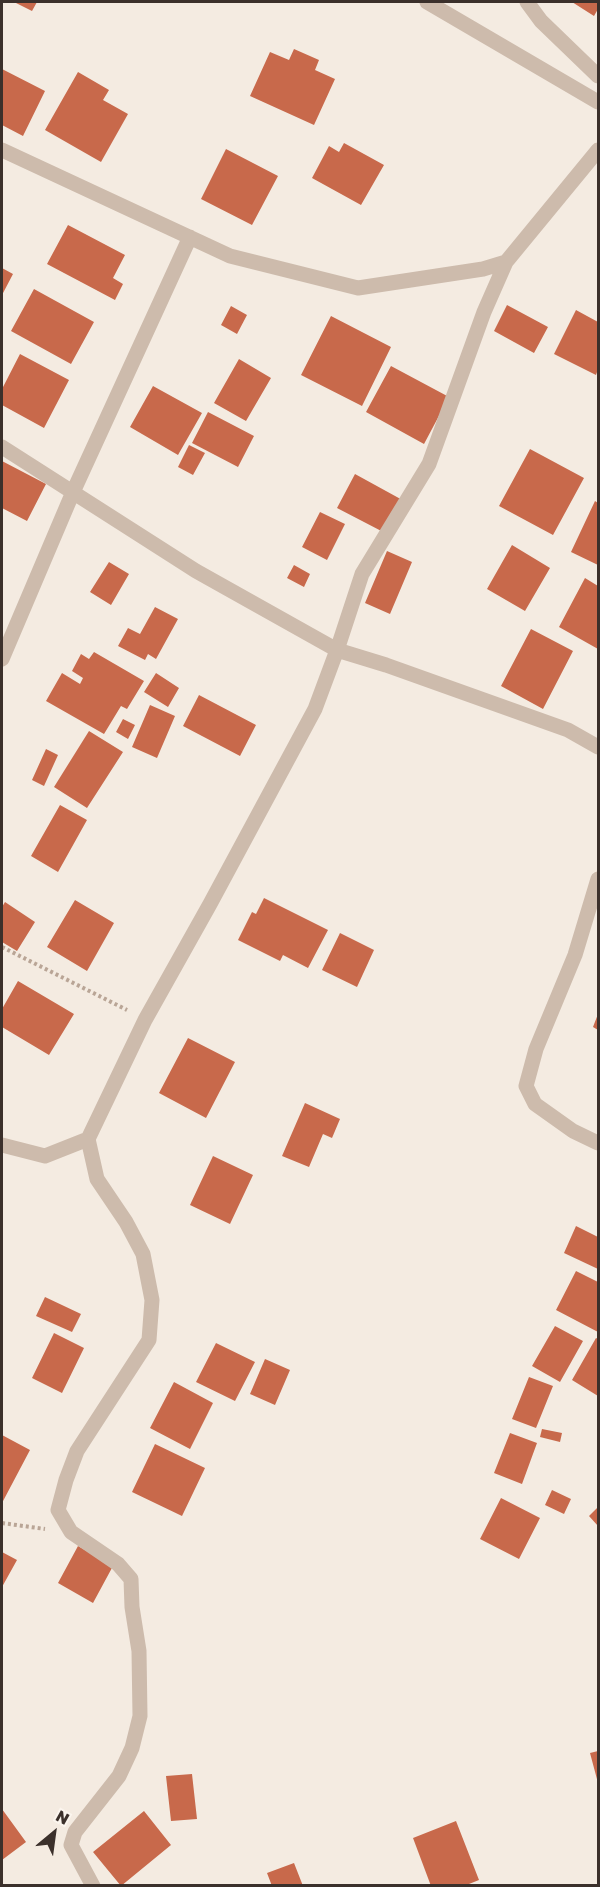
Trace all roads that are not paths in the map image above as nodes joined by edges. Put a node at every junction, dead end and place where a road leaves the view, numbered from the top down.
1 (427, 2) edge
2 (527, 2) edge
3 (598, 76) edge
4 (598, 102) edge
5 (2, 150) edge
6 (598, 150) edge
7 (190, 237) junction
8 (506, 262) junction
9 (2, 447) edge
10 (73, 492) junction
11 (337, 650) junction
12 (2, 659) edge
13 (598, 747) edge
14 (598, 879) edge
15 (88, 1139) junction
16 (598, 1143) edge
17 (2, 1145) edge
18 (93, 1886) edge

1 - 4 street
2 - 3 street
5 - 7 street
6 - 8 street
7 - 8 street
7 - 10 street
8 - 11 street
9 - 10 street
10 - 11 street
10 - 12 street
11 - 13 street
11 - 15 street
14 - 16 street
15 - 17 street
15 - 18 street

